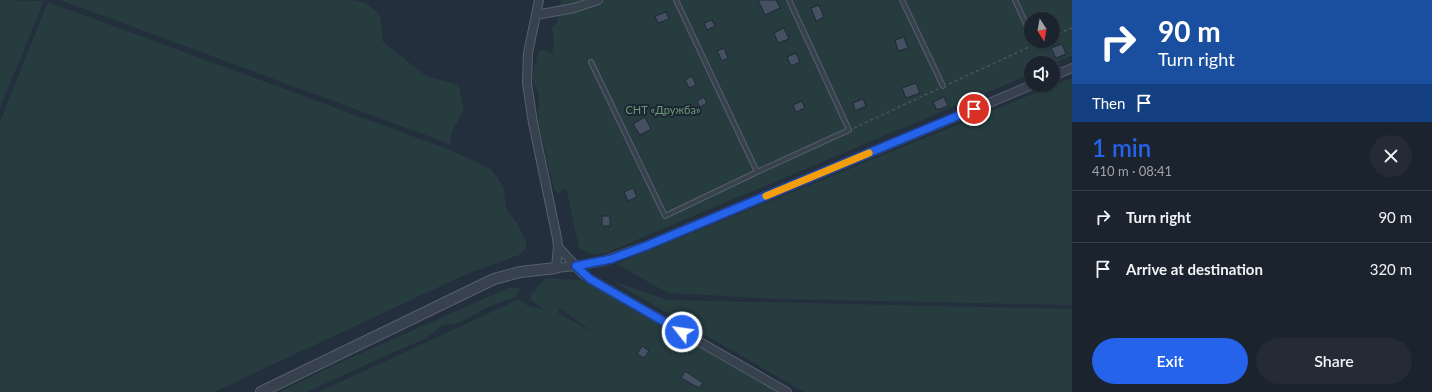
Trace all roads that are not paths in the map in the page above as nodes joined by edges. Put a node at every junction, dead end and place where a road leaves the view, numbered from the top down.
1 (539, 0) edge
2 (598, 0) edge
3 (676, 0) edge
4 (789, 0) edge
5 (902, 0) edge
6 (1015, 0) edge
7 (536, 15) junction
8 (1024, 20) edge
9 (591, 62) dead end
10 (1072, 68) edge
11 (1060, 73) edge
12 (943, 86) dead end
13 (1024, 88) edge
14 (757, 172) junction
15 (558, 247) junction
16 (576, 266) junction
17 (556, 268) junction
18 (261, 392) edge
19 (787, 392) edge

1 - 7 street
2 - 7 street
3 - 14 lane
4 - 14 lane
5 - 12 lane
6 - 8 lane
7 - 15 street
9 - 14 lane
10 - 11 street
13 - 16 street
15 - 16 street
15 - 17 street
16 - 17 street
16 - 19 street
17 - 18 street

